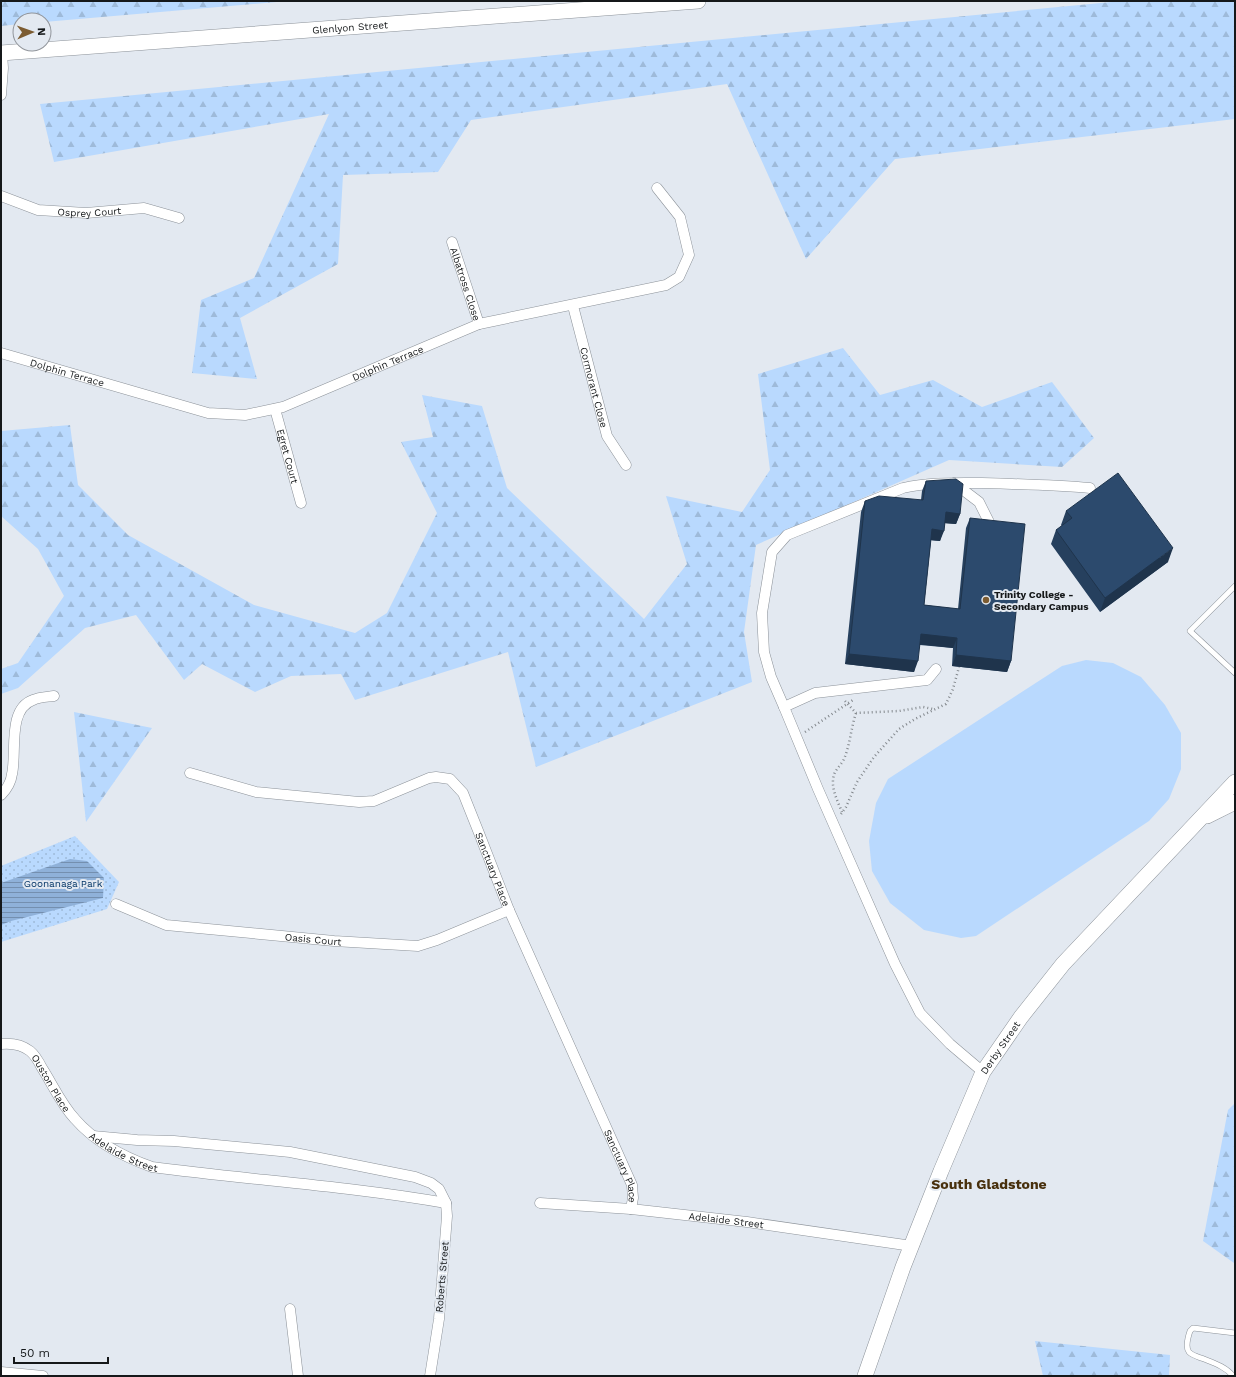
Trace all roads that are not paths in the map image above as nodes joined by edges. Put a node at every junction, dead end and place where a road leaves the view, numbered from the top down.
1 (698, 1) edge
2 (2, 53) edge
3 (1, 95) edge
4 (657, 188) dead end
5 (1, 196) edge
6 (179, 218) dead end
7 (452, 242) dead end
8 (573, 306) junction
9 (479, 324) junction
10 (1, 353) edge
11 (275, 409) junction
12 (626, 465) dead end
13 (954, 483) junction
14 (1090, 488) dead end
15 (301, 503) dead end
16 (989, 522) edge
17 (1235, 586) edge
18 (936, 669) dead end
19 (1235, 673) edge
20 (54, 696) dead end
21 (784, 707) junction
22 (190, 773) dead end
23 (1235, 782) edge
24 (1, 796) edge
25 (1235, 802) edge
26 (1196, 821) junction
27 (116, 904) dead end
28 (509, 910) junction
29 (1, 1044) edge
30 (983, 1072) junction
31 (93, 1136) junction
32 (446, 1203) junction
33 (540, 1203) dead end
34 (631, 1209) junction
35 (912, 1246) junction
36 (290, 1309) dead end
37 (1235, 1333) edge
38 (7, 1374) edge
39 (43, 1376) edge
40 (298, 1376) edge
41 (430, 1376) edge
42 (865, 1376) edge
43 (1233, 1376) edge

1 - 2 main road, Glenlyon Street
2 - 3 street
4 - 8 street, Dolphin Terrace
5 - 6 street, Osprey Court
7 - 9 street, Albatross Close
8 - 9 street, Dolphin Terrace
8 - 12 street, Cormorant Close
9 - 11 street, Dolphin Terrace
10 - 11 street, Dolphin Terrace
11 - 15 street, Egret Court
13 - 14 street
13 - 16 street
13 - 21 street
17 - 19 lane
18 - 21 street
20 - 24 street
21 - 30 street
22 - 28 street, Sanctuary Place
23 - 26 main road, Derby Street
25 - 26 main road
26 - 30 main road, Derby Street
27 - 28 street, Oasis Court
28 - 34 street, Sanctuary Place
29 - 31 street, Ouston Place
30 - 35 main road, Derby Street
31 - 32 street, Adelaide Street
31 - 32 street, Adelaide Street
32 - 41 street, Roberts Street
33 - 34 street, Adelaide Street
34 - 35 street, Adelaide Street
35 - 42 main road, Derby Street
36 - 40 street
37 - 43 lane
38 - 39 street

